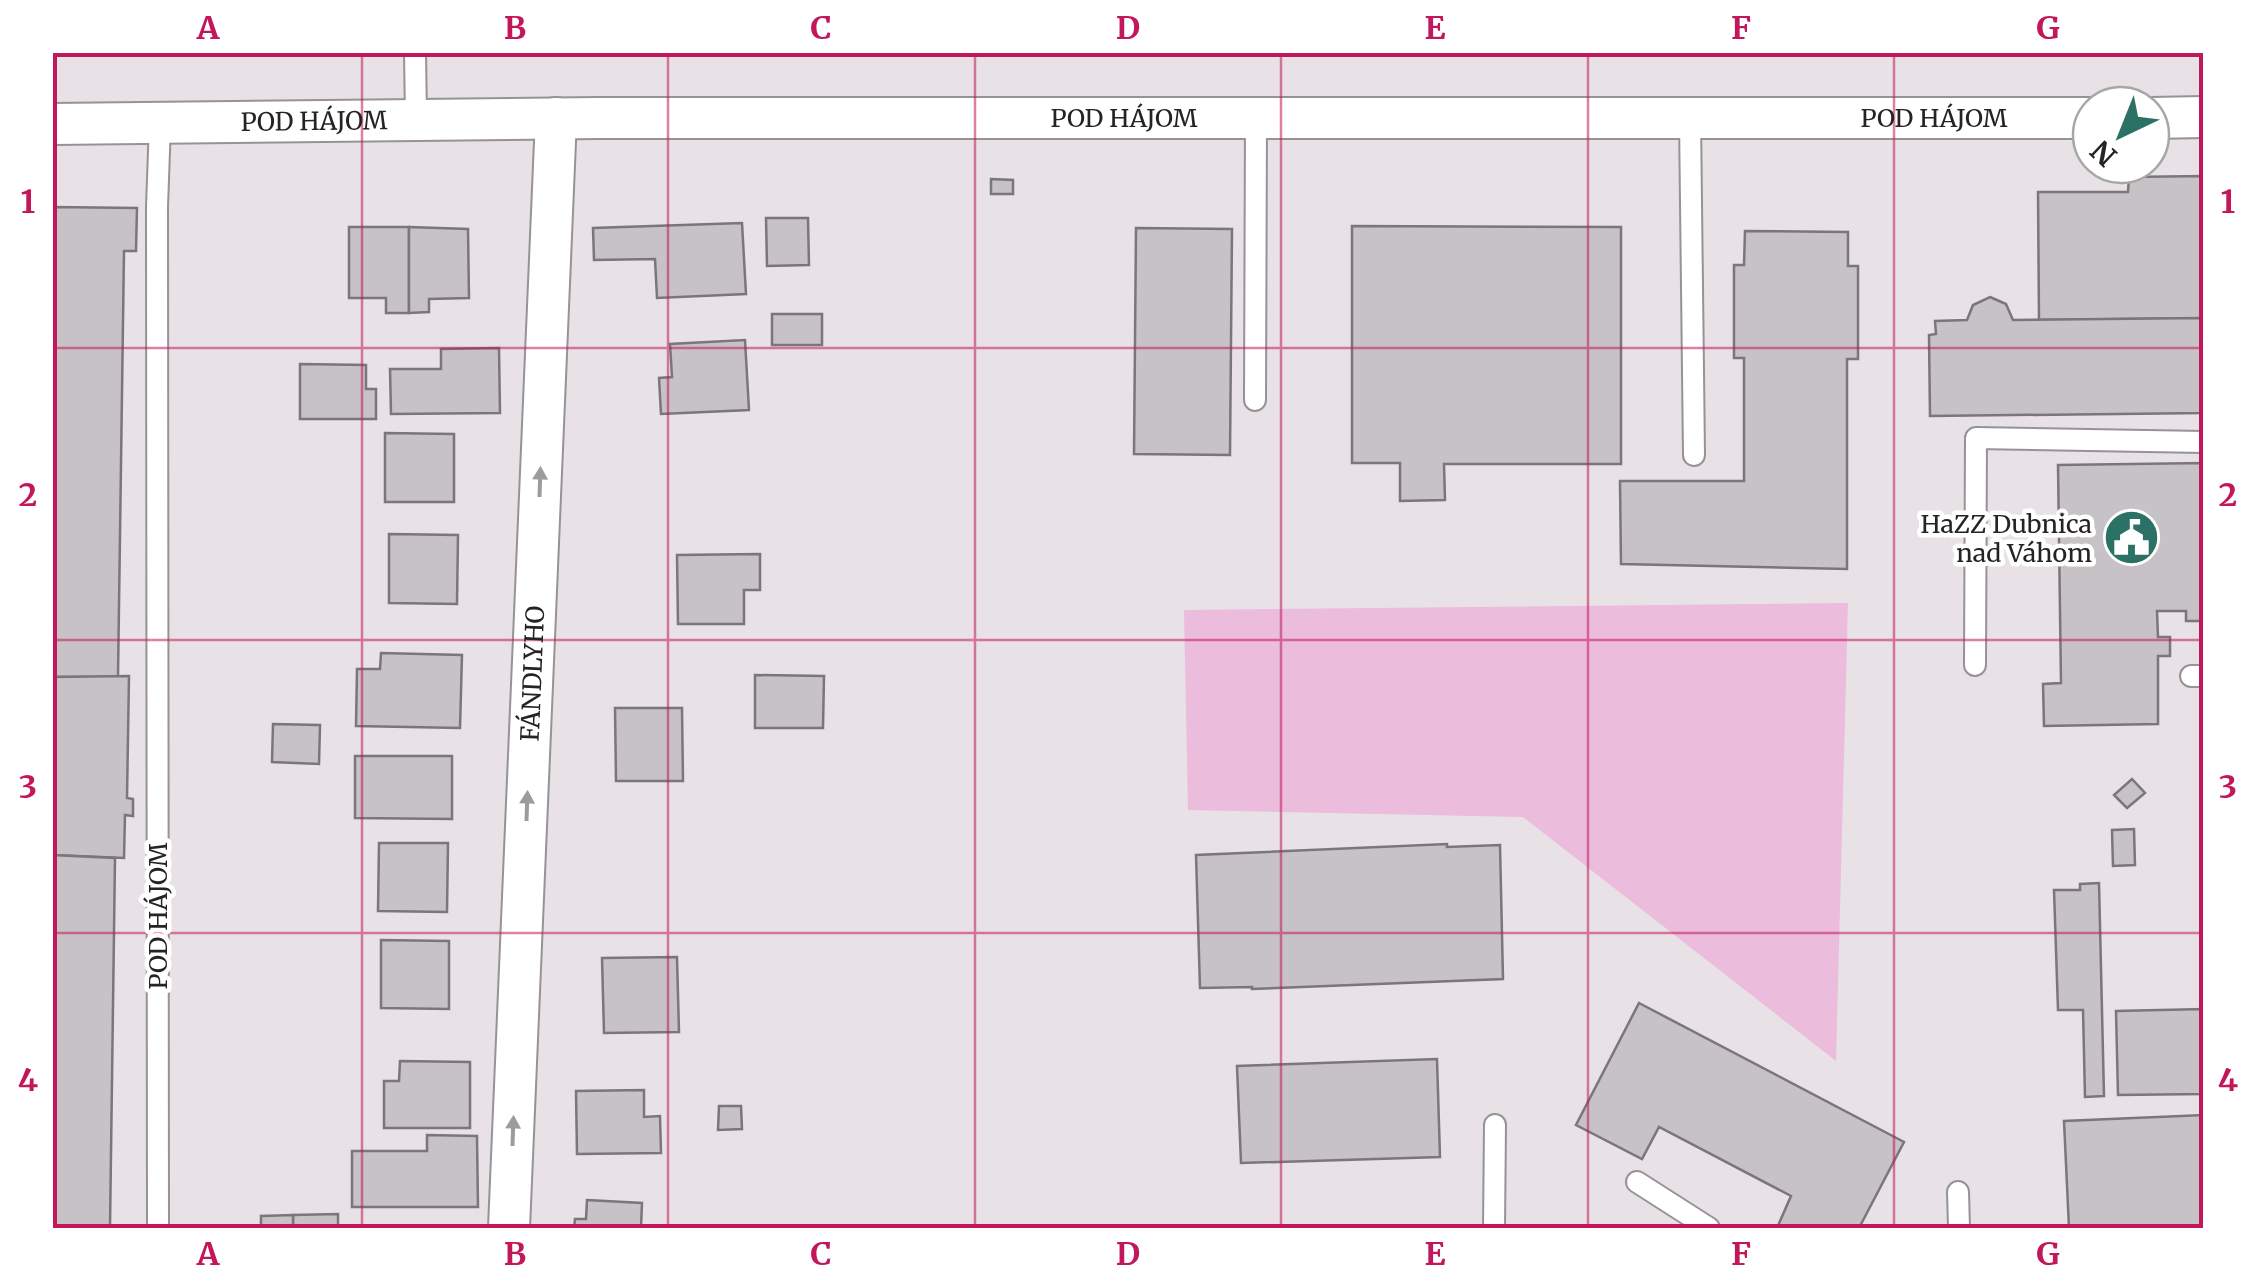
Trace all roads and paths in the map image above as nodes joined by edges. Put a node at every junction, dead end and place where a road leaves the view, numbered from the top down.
1 (415, 52) edge
2 (2204, 117) edge
3 (556, 118) junction
4 (2071, 118) edge
5 (2171, 118) edge
6 (416, 119) junction
7 (1690, 119) junction
8 (1256, 120) junction
9 (52, 124) edge
10 (160, 124) junction
11 (1255, 400) dead end
12 (2204, 442) edge
13 (1694, 455) dead end
14 (1976, 664) dead end
15 (1494, 1126) dead end
16 (1637, 1182) dead end
17 (1958, 1192) dead end
18 (158, 1228) edge
19 (509, 1228) edge
20 (1494, 1228) edge
21 (1709, 1228) edge
22 (1958, 1228) edge

1 - 6 lane
2 - 5 street
3 - 6 street, POD HÁJOM
3 - 8 street, POD HÁJOM
19 -> 3 street, FÁNDLYHO
4 - 7 street, POD HÁJOM
6 - 10 street, POD HÁJOM
7 - 8 street, POD HÁJOM
7 - 13 lane
8 - 11 lane
9 - 10 street, POD HÁJOM
10 - 18 lane, POD HÁJOM
12 - 14 lane
15 - 20 lane
16 - 21 lane
17 - 22 lane

